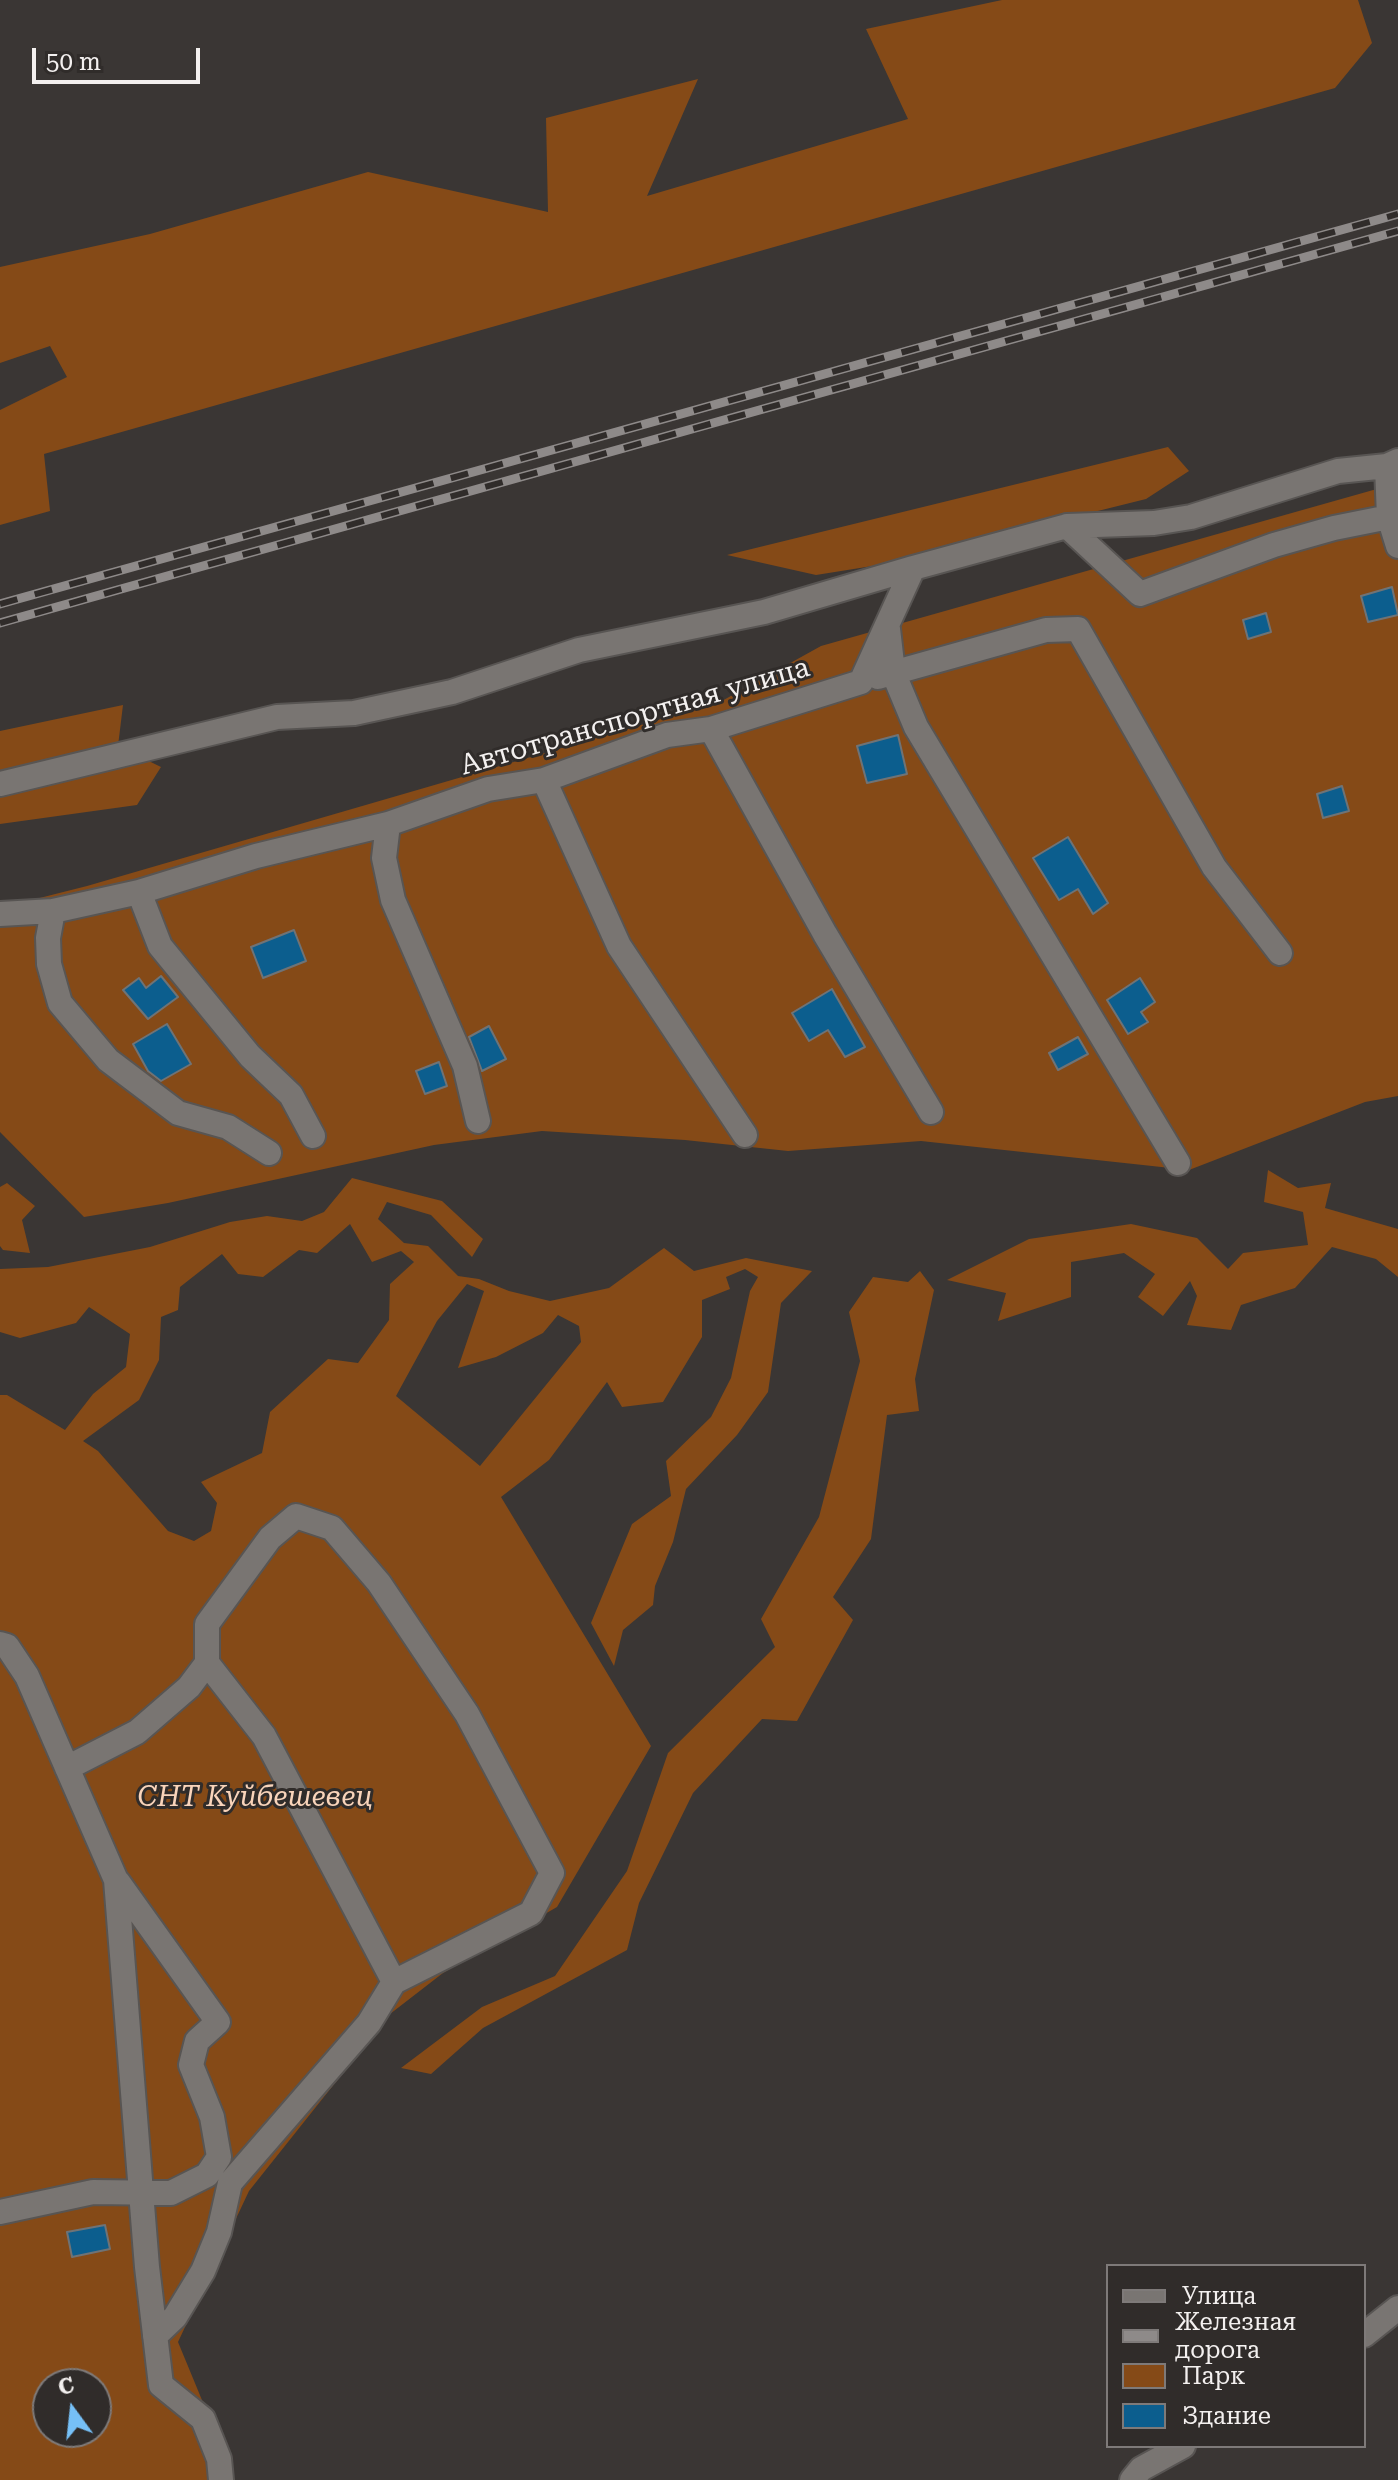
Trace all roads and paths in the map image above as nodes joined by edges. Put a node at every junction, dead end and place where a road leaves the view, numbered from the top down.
1 (1392, 463) edge
2 (1394, 518) edge
3 (1067, 526) junction
4 (1398, 546) edge
5 (913, 568) junction
6 (888, 629) junction
7 (893, 672) junction
8 (861, 682) junction
9 (711, 729) junction
10 (544, 780) junction
11 (0, 784) edge
12 (388, 824) junction
13 (139, 892) junction
14 (53, 911) junction
15 (0, 914) edge
16 (1280, 953) dead end
17 (931, 1112) dead end
18 (478, 1121) dead end
19 (745, 1135) dead end
20 (313, 1136) dead end
21 (269, 1153) dead end
22 (1178, 1163) dead end
23 (0, 1644) edge
24 (207, 1663) junction
25 (67, 1768) junction
26 (116, 1880) junction
27 (394, 1982) junction
28 (141, 2190) junction
29 (0, 2212) edge
30 (1398, 2308) edge
31 (1366, 2333) edge
32 (155, 2336) junction
33 (1179, 2448) edge
34 (221, 2480) edge
35 (1132, 2480) edge

1 - 2 street
1 - 3 street
2 - 3 street
2 - 4 street
3 - 5 street
5 - 6 street
5 - 11 street
6 - 7 street
6 - 8 street
7 - 8 street, Автотранспортная улица
7 - 16 street, Автотранспортная улица
7 - 22 street
8 - 9 street, Автотранспортная улица
9 - 10 street, Автотранспортная улица
9 - 17 street
10 - 12 street, Автотранспортная улица
10 - 19 street
12 - 13 street, Автотранспортная улица
12 - 18 street
13 - 14 street, Автотранспортная улица
13 - 20 street
14 - 15 street, Автотранспортная улица
14 - 21 street
23 - 25 street
24 - 25 street
24 - 27 street
24 - 27 street
25 - 26 street
26 - 28 street
26 - 28 street
27 - 32 street
28 - 29 street
28 - 32 street
30 - 31 street
32 - 34 street
33 - 35 street

